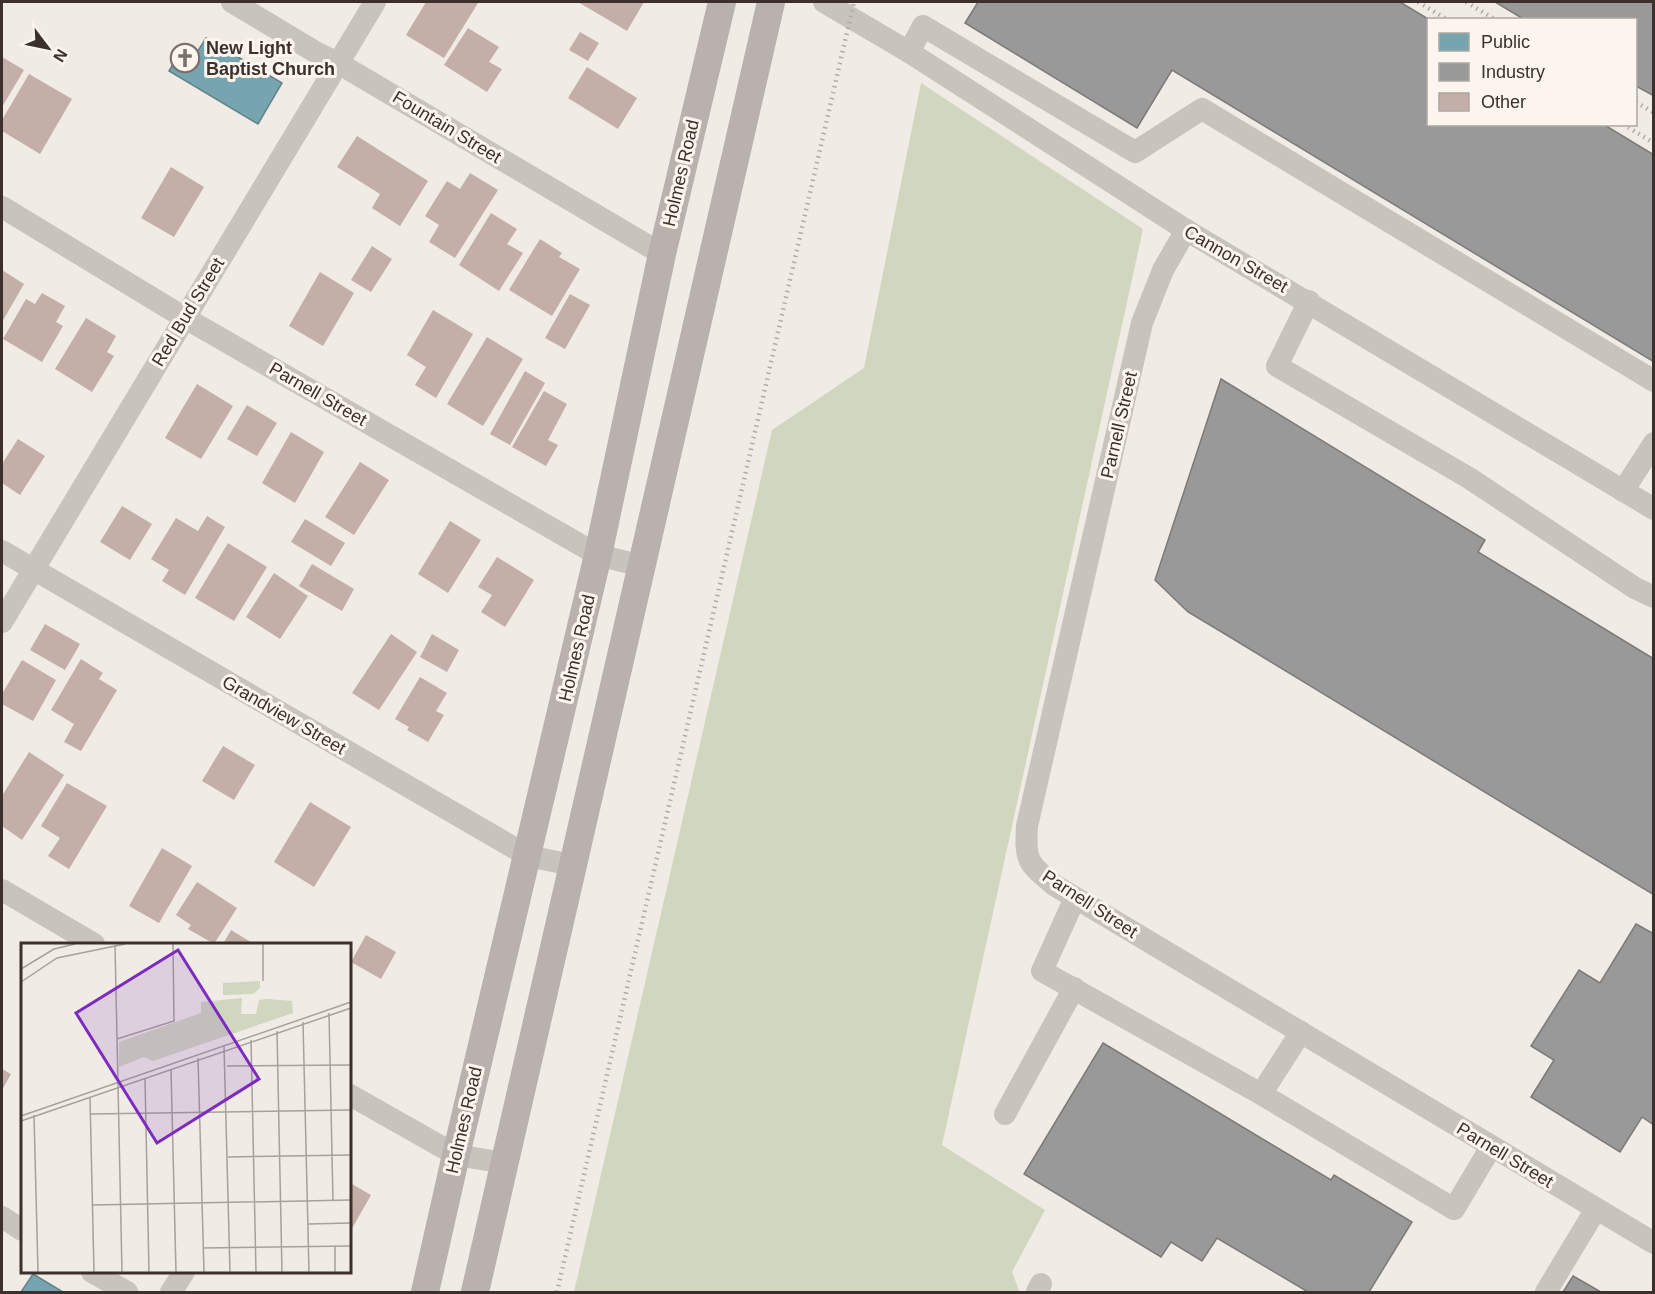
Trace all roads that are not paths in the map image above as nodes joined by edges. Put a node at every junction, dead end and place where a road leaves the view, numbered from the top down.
1 (232, 2) edge
2 (375, 2) edge
3 (722, 2) edge
4 (771, 2) edge
5 (824, 2) edge
6 (909, 52) junction
7 (338, 63) junction
8 (2, 207) edge
9 (1186, 230) junction
10 (662, 254) junction
11 (1309, 301) junction
12 (185, 318) junction
13 (1653, 381) edge
14 (1653, 443) edge
15 (1623, 491) junction
16 (1653, 509) edge
17 (2, 551) edge
18 (598, 555) junction
19 (642, 566) junction
20 (33, 570) junction
21 (1653, 597) edge
22 (2, 622) edge
23 (528, 856) junction
24 (572, 865) junction
25 (2, 890) edge
26 (1076, 898) junction
27 (91, 943) edge
28 (1074, 988) junction
29 (1301, 1032) junction
30 (1261, 1094) junction
31 (351, 1096) edge
32 (1005, 1114) dead end
33 (1491, 1147) junction
34 (456, 1155) junction
35 (505, 1163) junction
36 (1596, 1209) junction
37 (2, 1217) edge
38 (21, 1229) edge
39 (1653, 1243) edge
40 (94, 1273) edge
41 (183, 1273) edge
42 (127, 1293) edge
43 (171, 1293) edge
44 (425, 1293) edge
45 (475, 1293) edge
46 (1546, 1293) edge

1 - 7 street, Fountain Street
2 - 7 street, Red Bud Street
3 - 10 main road, Holmes Road
4 - 19 main road
5 - 6 street, Cannon Street
6 - 9 street, Cannon Street
6 - 13 street
7 - 10 street, Fountain Street
7 - 12 street, Red Bud Street
8 - 12 street, Parnell Street
9 - 11 street, Cannon Street
9 - 26 street, Parnell Street
10 - 18 main road, Holmes Road
11 - 15 street, Cannon Street
11 - 21 street
12 - 18 street, Parnell Street
12 - 20 street, Red Bud Street
14 - 15 street
15 - 16 street, Cannon Street
17 - 20 street, Grandview Street
18 - 19 street, Parnell Street
18 - 23 main road, Holmes Road
19 - 24 main road
20 - 22 street, Red Bud Street
20 - 23 street, Grandview Street
23 - 24 street, Grandview Street
23 - 34 main road, Holmes Road
24 - 35 main road
25 - 27 street
26 - 28 street
26 - 29 street, Parnell Street
28 - 30 street
28 - 32 street
29 - 30 street
29 - 33 street, Parnell Street
30 - 33 street
31 - 34 street
33 - 36 street, Parnell Street
34 - 35 street
34 - 44 main road, Holmes Road
35 - 45 main road
36 - 39 street, Parnell Street
36 - 46 street
37 - 38 street
40 - 42 street
41 - 43 street

